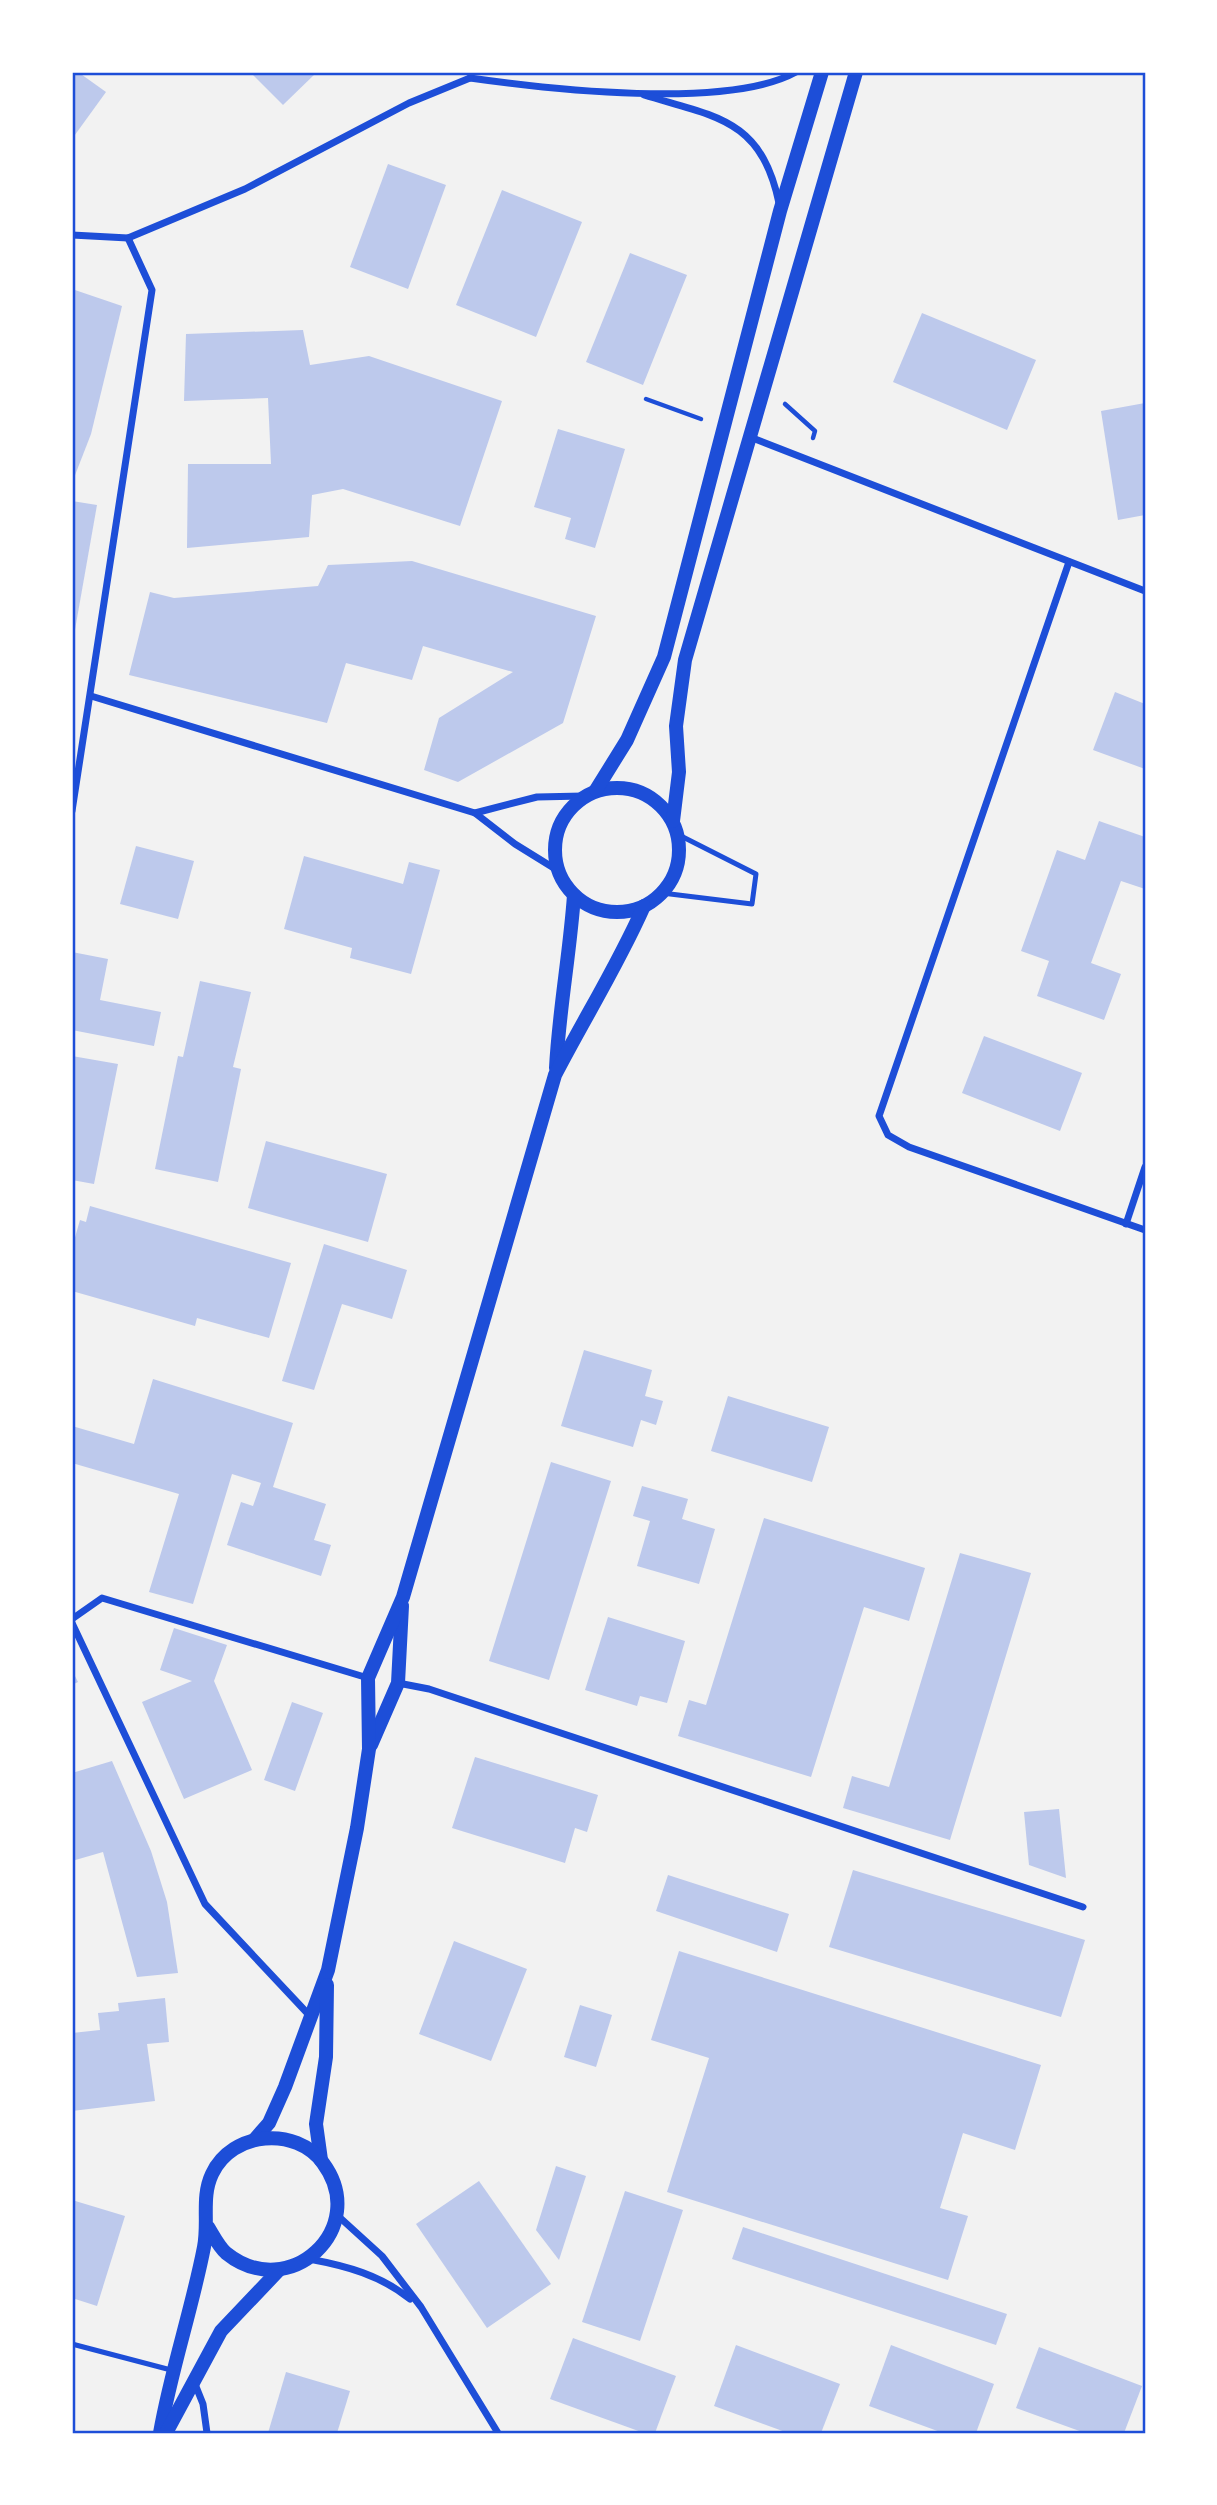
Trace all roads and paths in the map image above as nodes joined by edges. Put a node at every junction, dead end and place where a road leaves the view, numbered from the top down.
1 (463, 72) edge
2 (796, 72) edge
3 (822, 72) edge
4 (856, 72) edge
5 (470, 78) junction
6 (637, 92) junction
7 (780, 211) junction
8 (72, 235) edge
9 (128, 238) junction
10 (646, 399) dead end
11 (702, 419) dead end
12 (751, 438) junction
13 (1069, 562) junction
14 (1145, 591) edge
15 (91, 696) junction
16 (590, 793) junction
17 (72, 811) edge
18 (475, 813) junction
19 (675, 827) junction
20 (557, 870) junction
21 (662, 893) junction
22 (574, 895) junction
23 (644, 906) junction
24 (555, 1075) junction
25 (1145, 1167) edge
26 (1126, 1224) junction
27 (1145, 1230) edge
28 (403, 1597) junction
29 (72, 1621) edge
30 (368, 1678) junction
31 (398, 1683) junction
32 (369, 1749) junction
33 (1083, 1907) dead end
34 (328, 1970) junction
35 (312, 2017) junction
36 (255, 2139) junction
37 (321, 2160) junction
38 (337, 2214) junction
39 (208, 2227) junction
40 (309, 2259) junction
41 (279, 2270) junction
42 (421, 2307) junction
43 (72, 2344) edge
44 (171, 2371) junction
45 (195, 2384) junction
46 (160, 2433) edge
47 (166, 2433) edge
48 (207, 2433) edge
49 (498, 2433) edge

1 - 5 street
2 - 6 street
3 - 7 main road
4 - 12 main road
5 - 6 street
5 - 9 street
6 - 7 street
7 - 16 main road
8 - 9 street
9 - 15 street
10 - 11 path
12 - 13 street
12 - 19 main road
13 - 14 street
13 - 26 street
15 - 17 street
15 - 18 street
16 - 18 street
16 - 19 main road
16 - 20 main road
18 - 20 street
19 - 21 main road
19 - 21 lane
20 - 22 main road
21 - 23 main road
22 - 23 main road
22 - 24 main road
23 - 24 main road
24 - 28 main road
25 - 26 street
26 - 27 street
28 - 30 main road
28 - 31 main road
29 - 30 street
29 - 35 street
30 - 32 main road
31 - 32 main road
31 - 33 street
32 - 34 main road
34 - 35 main road
34 - 37 main road
35 - 36 main road
36 - 37 main road
36 - 39 main road
37 - 38 main road
38 - 40 main road
38 - 42 street
39 - 41 main road
39 - 44 main road
40 - 41 main road
40 - 42 street
41 - 45 main road
42 - 49 street
43 - 44 lane
44 - 46 main road
45 - 47 main road
45 - 48 street

